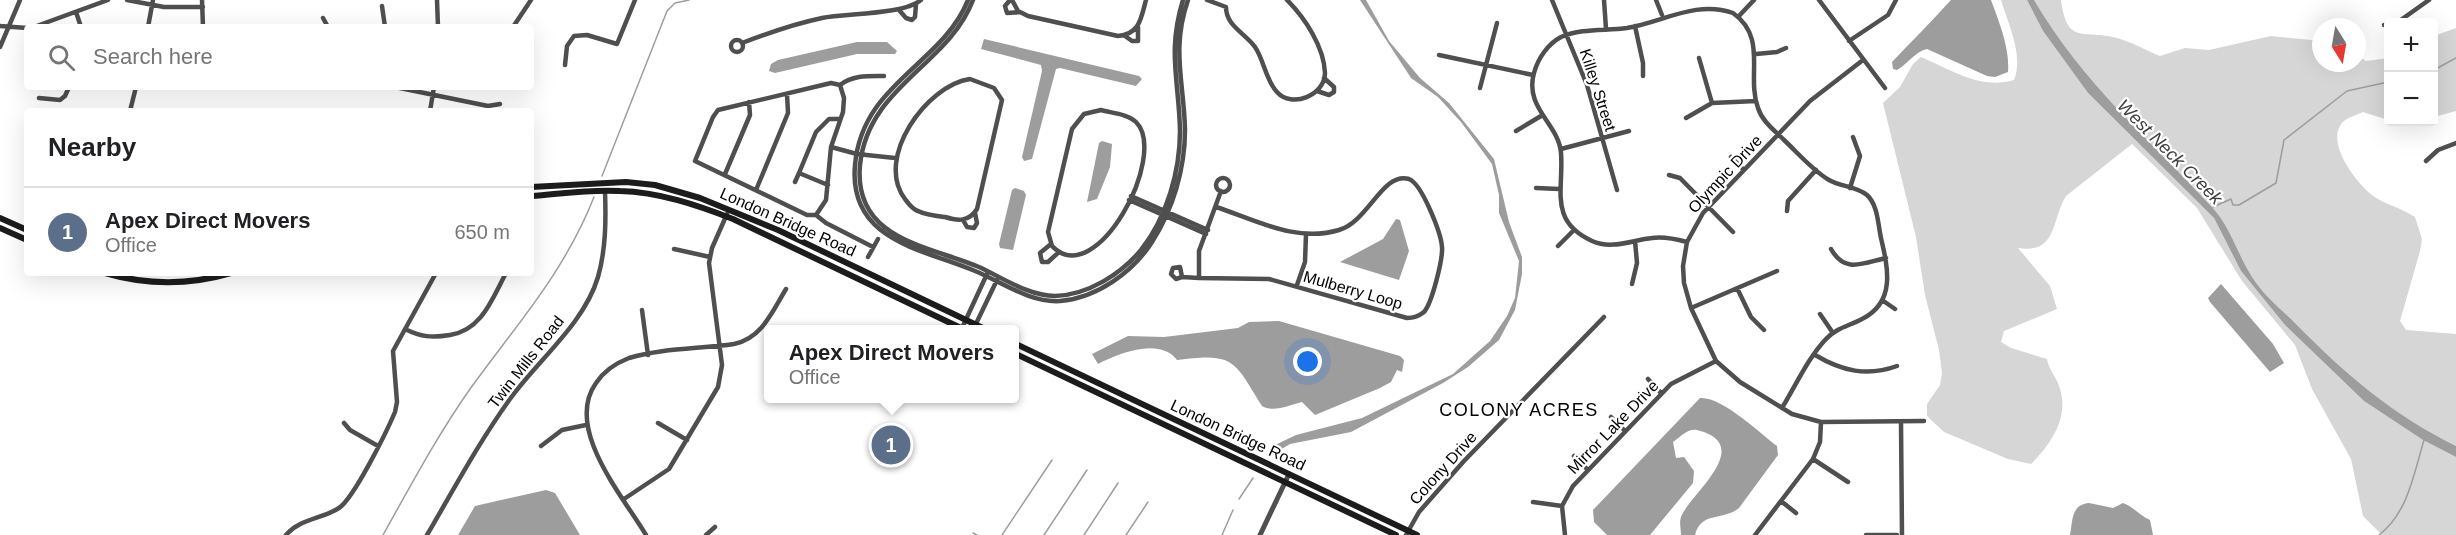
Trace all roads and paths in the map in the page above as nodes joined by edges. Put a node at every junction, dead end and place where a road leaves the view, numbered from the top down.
1 (20, 0) edge
2 (108, 0) edge
3 (127, 0) edge
4 (202, 0) edge
5 (437, 0) edge
6 (523, 0) edge
7 (635, 0) edge
8 (968, 0) edge
9 (973, 0) edge
10 (1011, 0) edge
11 (1146, 0) edge
12 (1183, 0) edge
13 (1188, 0) edge
14 (1207, 0) edge
15 (1228, 0) edge
16 (1287, 0) edge
17 (1552, 0) edge
18 (1604, 0) edge
19 (1656, 0) edge
20 (1754, 0) edge
21 (1819, 0) edge
22 (1896, 0) edge
23 (2430, 0) edge
24 (530, 2) edge
25 (918, 2) edge
26 (152, 3) edge
27 (382, 6) dead end
28 (203, 7) junction
29 (1226, 7) junction
30 (899, 10) junction
31 (76, 12) junction
32 (1020, 12) junction
33 (1662, 15) junction
34 (1738, 17) junction
35 (323, 18) dead end
36 (2404, 18) edge
37 (1497, 23) dead end
38 (42, 24) edge
39 (80, 24) edge
40 (148, 24) edge
41 (202, 24) edge
42 (326, 24) edge
43 (385, 24) edge
44 (438, 24) edge
45 (515, 24) edge
46 (0, 26) edge
47 (1635, 26) junction
48 (1138, 27) junction
49 (24, 28) edge
50 (8, 29) junction
51 (1606, 29) junction
52 (1124, 36) junction
53 (1566, 36) junction
54 (1849, 41) junction
55 (742, 43) dead end
56 (0, 47) edge
57 (1786, 48) dead end
58 (1756, 54) junction
59 (1439, 55) dead end
60 (1700, 58) dead end
61 (1863, 60) junction
62 (565, 65) dead end
63 (1487, 65) junction
64 (1533, 75) junction
65 (884, 76) dead end
66 (1642, 76) dead end
67 (1324, 78) junction
68 (840, 85) junction
69 (1480, 88) dead end
70 (1885, 88) dead end
71 (68, 90) edge
72 (135, 90) edge
73 (409, 90) edge
74 (434, 90) edge
75 (1317, 91) junction
76 (786, 94) junction
77 (433, 95) junction
78 (39, 98) dead end
79 (1756, 101) junction
80 (749, 102) junction
81 (1712, 103) junction
82 (500, 104) dead end
83 (131, 108) edge
84 (431, 108) edge
85 (1541, 116) junction
86 (1686, 118) dead end
87 (840, 119) junction
88 (1516, 131) dead end
89 (1629, 131) dead end
90 (1778, 134) junction
91 (1853, 137) dead end
92 (1601, 139) junction
93 (2456, 143) edge
94 (831, 147) junction
95 (1561, 149) junction
96 (860, 153) junction
97 (1731, 157) dead end
98 (895, 158) junction
99 (2426, 161) dead end
100 (1744, 170) junction
101 (1816, 170) junction
102 (799, 173) junction
103 (725, 174) junction
104 (1669, 175) dead end
105 (795, 182) dead end
106 (828, 185) junction
107 (534, 187) edge
108 (1536, 188) dead end
109 (1850, 188) junction
110 (1559, 189) junction
111 (605, 190) junction
112 (756, 190) junction
113 (1617, 190) dead end
114 (1221, 191) dead end
115 (534, 196) edge
116 (1130, 198) junction
117 (1709, 206) junction
118 (1216, 207) junction
119 (729, 209) junction
120 (1787, 211) dead end
121 (975, 213) junction
122 (1165, 213) junction
123 (816, 215) junction
124 (726, 217) junction
125 (0, 218) edge
126 (963, 220) junction
127 (0, 228) edge
128 (24, 229) edge
129 (1574, 230) junction
130 (1207, 232) junction
131 (1733, 232) dead end
132 (1306, 234) junction
133 (24, 239) edge
134 (878, 239) dead end
135 (1635, 241) junction
136 (1688, 242) junction
137 (1051, 244) junction
138 (1558, 246) dead end
139 (873, 247) junction
140 (674, 249) dead end
141 (1831, 249) dead end
142 (1059, 252) junction
143 (710, 257) junction
144 (868, 257) dead end
145 (1886, 258) junction
146 (1777, 271) dead end
147 (987, 273) junction
148 (118, 276) edge
149 (217, 276) edge
150 (434, 276) edge
151 (504, 276) edge
152 (1182, 277) dead end
153 (1199, 278) junction
154 (998, 279) junction
155 (1632, 284) dead end
156 (1297, 285) junction
157 (1737, 288) junction
158 (786, 289) dead end
159 (1882, 300) junction
160 (1691, 308) junction
161 (1895, 309) dead end
162 (642, 310) dead end
163 (1820, 314) dead end
164 (1604, 317) dead end
165 (966, 320) junction
166 (956, 325) edge
167 (965, 325) edge
168 (972, 325) edge
169 (976, 325) edge
170 (405, 329) junction
171 (1764, 330) dead end
172 (1833, 333) junction
173 (1019, 345) edge
174 (719, 346) junction
175 (648, 355) junction
176 (1019, 355) edge
177 (1815, 355) junction
178 (1716, 361) junction
179 (1897, 366) dead end
180 (1648, 379) dead end
181 (1661, 393) junction
182 (1782, 408) junction
183 (1611, 417) dead end
184 (1924, 421) dead end
185 (1821, 422) junction
186 (1900, 422) junction
187 (344, 423) dead end
188 (658, 423) dead end
189 (586, 425) junction
190 (1625, 431) junction
191 (687, 440) junction
192 (378, 446) junction
193 (541, 446) dead end
194 (1574, 456) dead end
195 (1813, 459) junction
196 (1588, 470) junction
197 (1289, 474) junction
198 (1285, 482) junction
199 (1848, 482) dead end
200 (624, 499) junction
201 (1781, 501) junction
202 (1533, 502) dead end
203 (1562, 506) junction
204 (1796, 513) dead end
205 (715, 527) dead end
206 (1407, 533) edge
207 (286, 535) edge
208 (427, 535) edge
209 (646, 535) edge
210 (706, 535) edge
211 (1260, 535) edge
212 (1396, 535) edge
213 (1417, 535) edge
214 (1565, 535) edge
215 (1755, 535) edge
216 (1866, 535) edge
217 (1897, 535) edge
218 (1902, 535) edge

1 - 50 street
2 - 31 street
3 - 26 street
4 - 28 street
5 - 44 street
6 - 24 street
7 - 62 street
8 - 96 street
9 - 96 street
10 - 32 street
10 - 32 street
11 - 48 street
12 - 122 street
13 - 122 street
14 - 29 street
15 - 29 street
16 - 67 street
17 - 53 street, Killey Street
18 - 51 street
19 - 33 street
20 - 34 street
21 - 54 street
22 - 54 street
23 - 36 street
24 - 45 street
25 - 30 street
25 - 30 street
26 - 28 street
26 - 40 street
27 - 43 street
28 - 41 street
29 - 75 street
30 - 55 street
31 - 38 street
31 - 39 street
32 - 52 street
33 - 34 street
33 - 47 street
34 - 58 street
35 - 42 street
37 - 63 street
46 - 50 street
47 - 51 street
47 - 66 street
48 - 52 street
48 - 52 street
49 - 50 street
50 - 56 street
51 - 53 street
53 - 64 street
53 - 92 street, Killey Street
54 - 61 street
57 - 58 street
58 - 79 street
59 - 63 street
60 - 81 street
61 - 70 street
61 - 90 street, Olympic Drive
63 - 64 street
63 - 69 street
64 - 85 street
65 - 68 street
67 - 75 street
67 - 75 street
68 - 76 street
68 - 87 street
71 - 78 street
72 - 83 street
73 - 77 street
74 - 77 street
76 - 80 street
76 - 112 street
77 - 82 street
77 - 84 street
79 - 81 street
79 - 90 street
80 - 103 street
80 - 103 street
81 - 86 street
85 - 88 street
85 - 95 street
87 - 94 street
87 - 102 street
89 - 92 street
90 - 100 street, Olympic Drive
90 - 101 street
91 - 109 street
92 - 95 street
92 - 113 street, Killey Street
93 - 99 street
94 - 96 street
94 - 106 street
95 - 110 street
96 - 98 street
96 - 147 street
97 - 100 street
98 - 121 street
98 - 126 street
100 - 117 street, Olympic Drive
101 - 109 street
101 - 120 street
102 - 105 street
102 - 106 street
103 - 112 street
104 - 117 street
106 - 123 street
107 - 119 main road, London Bridge Road
108 - 110 street
109 - 145 street
110 - 129 street
111 - 115 main road, London Bridge Road
111 - 124 main road, London Bridge Road
111 - 208 street, Twin Mills Road
112 - 123 street
114 - 118 street
116 - 122 street
116 - 137 street
116 - 142 street
117 - 131 street
117 - 136 street, Olympic Drive
118 - 130 street
118 - 132 street, Mulberry Loop
119 - 124 street
119 - 165 main road, London Bridge Road
121 - 126 street
121 - 126 street
122 - 130 street
122 - 154 street
123 - 139 street
124 - 143 street
124 - 166 main road, London Bridge Road
125 - 128 main road
127 - 133 main road
129 - 135 street
129 - 138 street
130 - 153 street
132 - 156 street
132 - 156 street, Mulberry Loop
134 - 139 street
135 - 136 street
135 - 155 street
136 - 160 street, Olympic Drive
137 - 142 street
137 - 142 street
139 - 144 street
140 - 143 street
141 - 145 street
143 - 174 street
145 - 159 street
146 - 157 street
147 - 154 street
147 - 165 street
148 - 149 main road
150 - 170 street
151 - 170 street
152 - 153 street, Mulberry Loop
153 - 156 street, Mulberry Loop
154 - 169 street
157 - 160 street
157 - 171 street
158 - 174 street
159 - 161 street
159 - 172 street
160 - 178 street, Olympic Drive
162 - 175 street
163 - 172 street
164 - 206 street, Colony Drive
165 - 167 street
165 - 168 main road, London Bridge Road
170 - 192 street
172 - 177 street
173 - 197 main road, London Bridge Road
174 - 175 street
174 - 191 street
175 - 189 street
176 - 198 main road, London Bridge Road
177 - 179 street
177 - 182 street
178 - 181 street, Mirror Lake Drive
178 - 182 street, Olympic Drive
180 - 181 street
181 - 190 street, Mirror Lake Drive
182 - 185 street, Olympic Drive
183 - 190 street
184 - 186 street, Olympic Drive
185 - 186 street, Olympic Drive
185 - 195 street
186 - 218 street
187 - 192 street
188 - 191 street
189 - 193 street
189 - 200 street
190 - 196 street, Mirror Lake Drive
191 - 200 street
192 - 207 street
194 - 196 street
195 - 199 street
195 - 201 street
196 - 203 street, Mirror Lake Drive
197 - 198 street
197 - 206 main road, London Bridge Road
198 - 211 street
198 - 212 main road, London Bridge Road
200 - 209 street
201 - 204 street
201 - 215 street
202 - 203 street
203 - 214 street
205 - 210 street
206 - 213 main road, London Bridge Road
216 - 217 street

